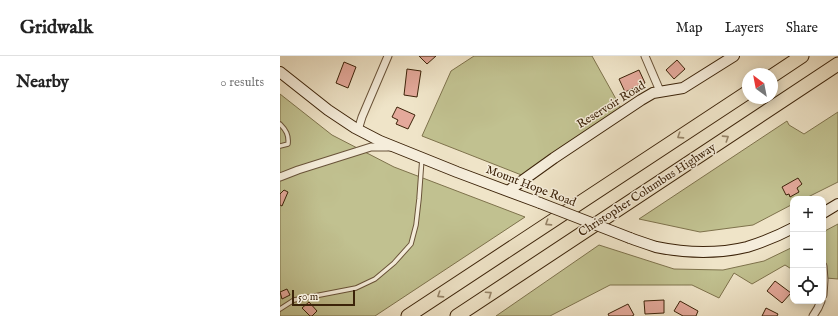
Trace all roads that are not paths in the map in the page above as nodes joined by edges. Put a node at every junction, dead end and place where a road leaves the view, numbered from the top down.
1 (388, 56) edge
2 (645, 56) edge
3 (734, 56) edge
4 (802, 56) edge
5 (838, 64) edge
6 (280, 72) edge
7 (778, 72) edge
8 (660, 91) junction
9 (742, 96) edge
10 (280, 124) edge
11 (358, 130) junction
12 (280, 146) edge
13 (397, 147) junction
14 (422, 157) junction
15 (280, 177) edge
16 (508, 191) junction
17 (838, 204) edge
18 (826, 211) edge
19 (790, 230) edge
20 (820, 304) edge
21 (280, 309) edge
22 (408, 316) edge
23 (457, 316) edge
24 (813, 316) edge

1 - 11 street
2 - 8 street
3 - 8 street, Reservoir Road
4 - 7 highway
23 -> 5 highway, Christopher Columbus Highway
6 - 11 street, Mount Hope Road
8 - 16 street, Reservoir Road
9 -> 22 highway
10 - 12 lane
11 - 13 street, Mount Hope Road
13 - 14 street, Mount Hope Road
13 - 15 street
14 - 16 street, Mount Hope Road
14 - 21 lane
16 - 19 street, Mount Hope Road, bridge
17 - 18 street
20 - 24 street

